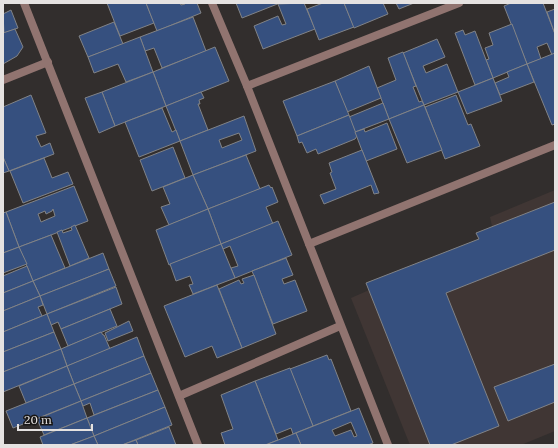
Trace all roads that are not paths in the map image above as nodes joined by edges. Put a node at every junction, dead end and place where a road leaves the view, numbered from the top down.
1 (24, 3) edge
2 (212, 3) edge
3 (459, 3) edge
4 (48, 62) junction
5 (3, 80) edge
6 (247, 86) junction
7 (555, 145) edge
8 (310, 244) junction
9 (340, 326) junction
10 (179, 396) junction
11 (198, 445) edge
12 (388, 445) edge

1 - 4 street
2 - 6 street
3 - 6 street
4 - 5 street
4 - 10 street
6 - 8 street
7 - 8 street
8 - 9 street
9 - 10 street
9 - 12 street
10 - 11 street

